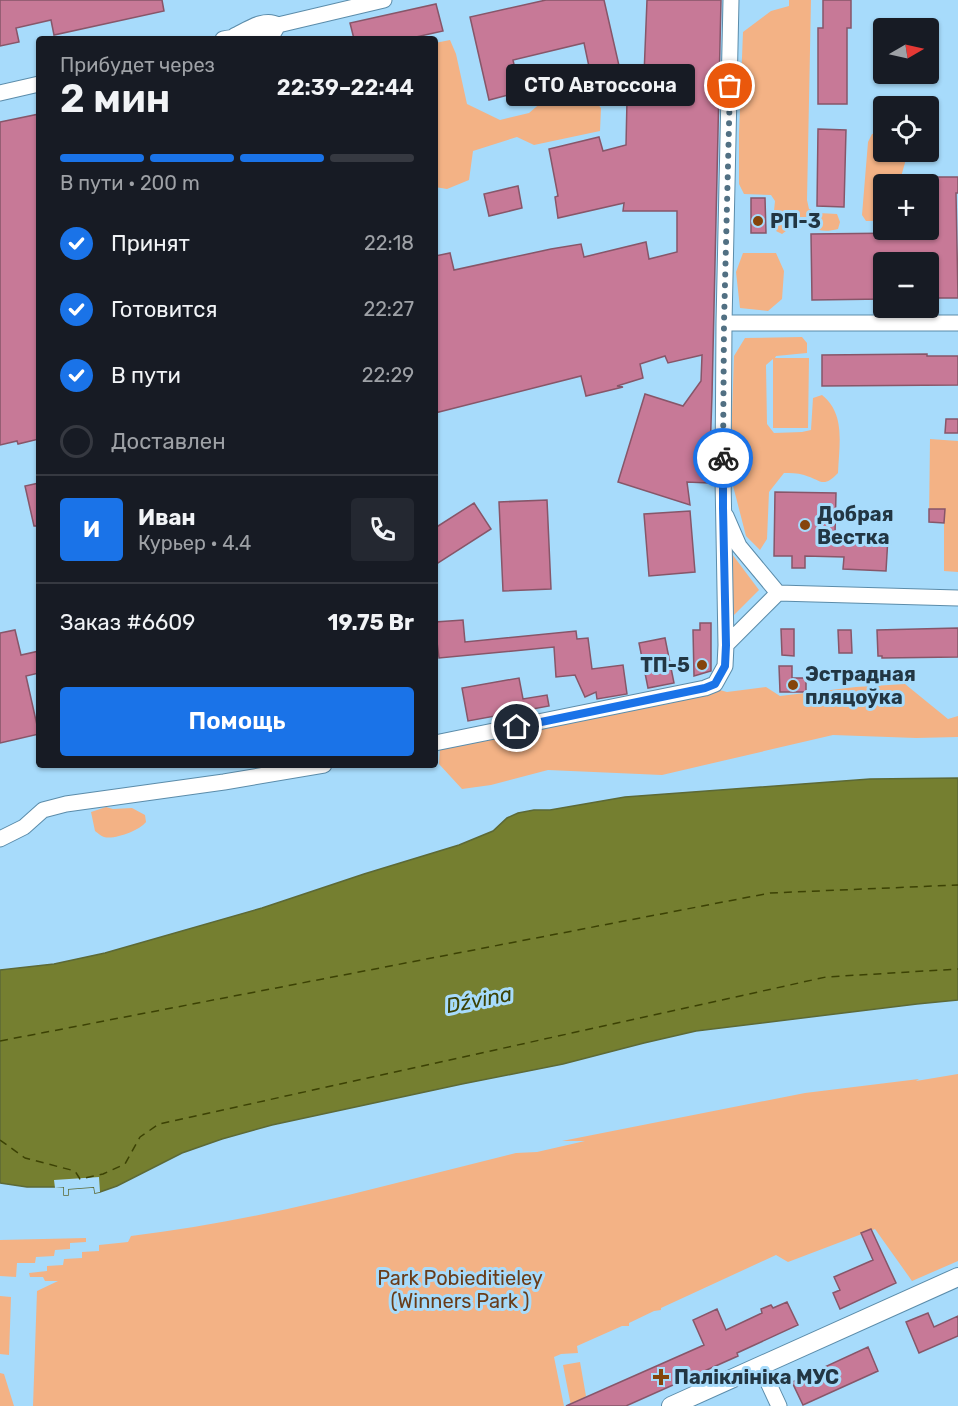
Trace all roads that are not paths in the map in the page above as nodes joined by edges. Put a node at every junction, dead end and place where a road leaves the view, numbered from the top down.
1 (384, 0) edge
2 (731, 0) edge
3 (278, 25) junction
4 (232, 36) edge
5 (264, 36) edge
6 (36, 85) edge
7 (0, 93) edge
8 (724, 323) junction
9 (958, 323) edge
10 (723, 508) junction
11 (778, 593) junction
12 (958, 598) edge
13 (726, 645) junction
14 (438, 742) edge
15 (306, 768) edge
16 (0, 838) edge
17 (958, 1277) edge
18 (760, 1365) junction
19 (671, 1406) edge
20 (779, 1406) edge

1 - 3 street
2 - 8 street
3 - 4 street
3 - 5 street
6 - 7 street
8 - 9 street
8 - 10 street
10 - 11 street
10 - 13 street
11 - 12 street
11 - 13 street
13 - 14 street
15 - 16 street
17 - 18 street
18 - 19 street
18 - 20 street

